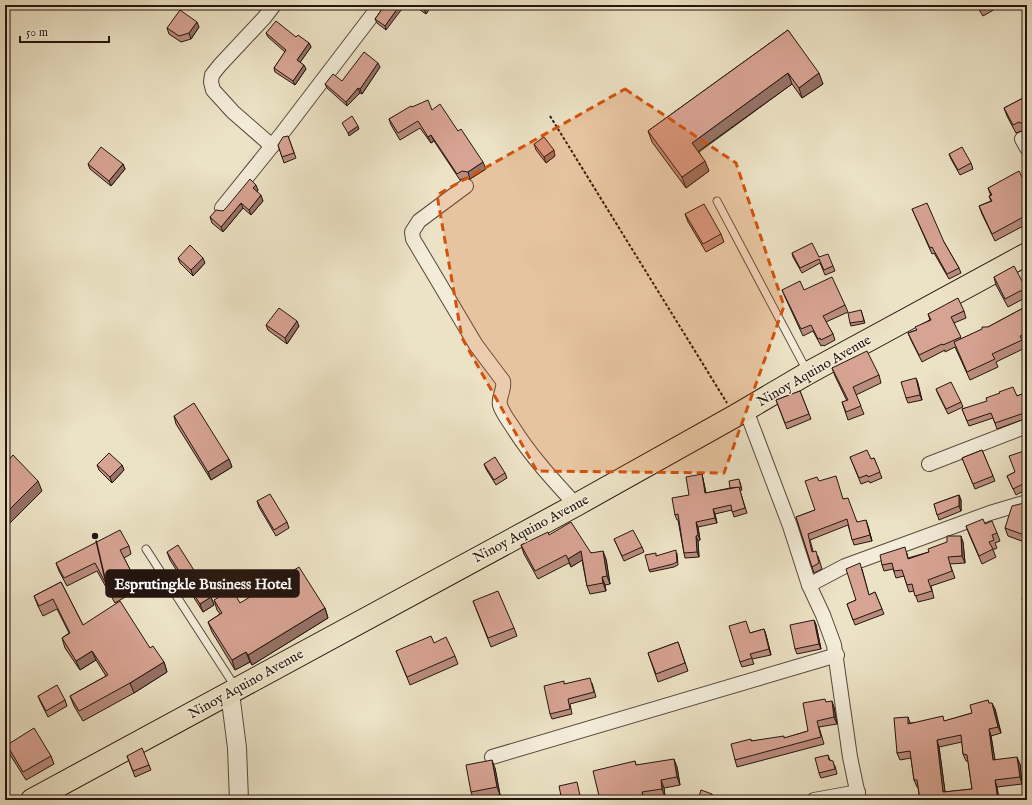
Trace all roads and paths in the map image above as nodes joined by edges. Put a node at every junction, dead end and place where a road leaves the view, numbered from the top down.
1 (274, 5) edge
2 (380, 5) edge
3 (550, 116) dead end
4 (272, 146) junction
5 (466, 186) dead end
6 (717, 201) dead end
7 (222, 208) dead end
8 (1027, 254) edge
9 (808, 373) junction
10 (740, 413) junction
11 (1027, 426) edge
12 (929, 464) dead end
13 (1027, 502) edge
14 (576, 505) junction
15 (146, 549) dead end
16 (810, 585) junction
17 (836, 655) junction
18 (233, 691) junction
19 (492, 757) dead end
20 (858, 796) edge
21 (32, 800) edge
22 (239, 800) edge
23 (814, 800) edge

1 - 4 street
2 - 4 street
3 - 10 path
4 - 7 street
5 - 14 street
6 - 9 lane
8 - 9 main road, Ninoy Aquino Avenue
9 - 10 main road, Ninoy Aquino Avenue
10 - 14 main road, Ninoy Aquino Avenue
10 - 16 street
11 - 12 street
13 - 16 street
14 - 18 main road, Ninoy Aquino Avenue
15 - 18 lane
16 - 17 street
17 - 19 street
17 - 20 street
18 - 21 main road, Ninoy Aquino Avenue
18 - 22 street
20 - 23 street

